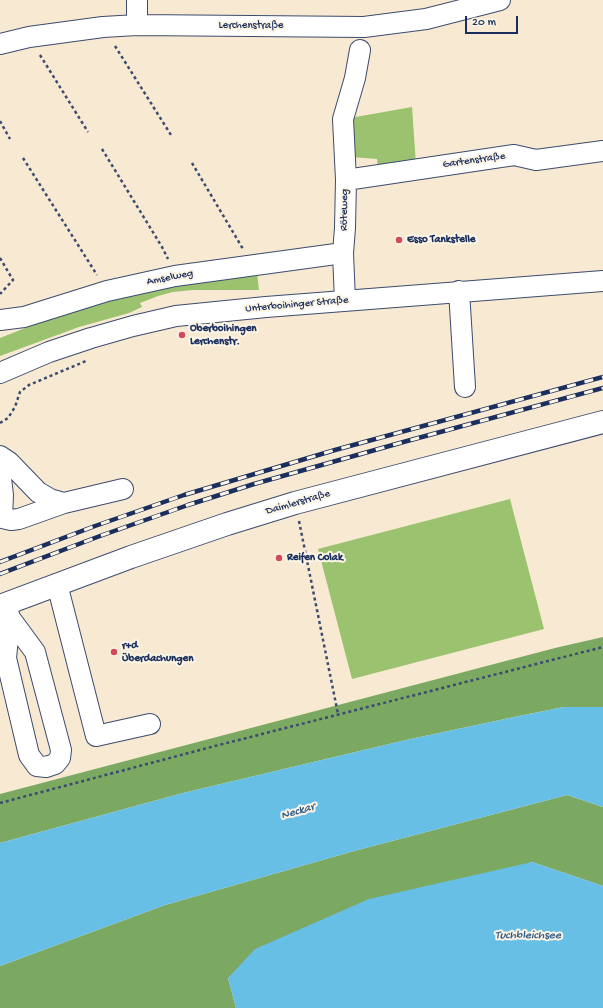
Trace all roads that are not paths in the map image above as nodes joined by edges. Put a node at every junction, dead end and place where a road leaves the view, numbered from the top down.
1 (137, 0) edge
2 (500, 0) edge
3 (137, 25) junction
4 (0, 44) edge
5 (360, 50) dead end
6 (603, 151) edge
7 (346, 180) junction
8 (343, 253) junction
9 (603, 281) edge
10 (459, 291) junction
11 (345, 301) junction
12 (0, 320) edge
13 (0, 373) edge
14 (465, 387) dead end
15 (603, 422) edge
16 (0, 456) edge
17 (0, 470) edge
18 (123, 489) dead end
19 (64, 503) junction
20 (57, 584) junction
21 (5, 609) edge
22 (150, 724) dead end

1 - 3 street
2 - 3 street, Lerchenstraße
3 - 4 street, Lerchenstraße
5 - 7 street, Röteweg
6 - 7 street, Gartenstraße
7 - 8 street, Röteweg
8 - 11 street, Röteweg
8 - 12 street, Amselweg
9 - 10 street, Unterboihinger Straße
10 - 11 street, Unterboihinger Straße
10 - 14 street
11 - 13 street, Unterboihinger Straße
15 - 20 main road, Daimlerstraße
16 - 19 street
17 - 19 street
18 - 19 street
20 - 21 main road, Daimlerstraße
20 - 22 street
21 - 21 street

